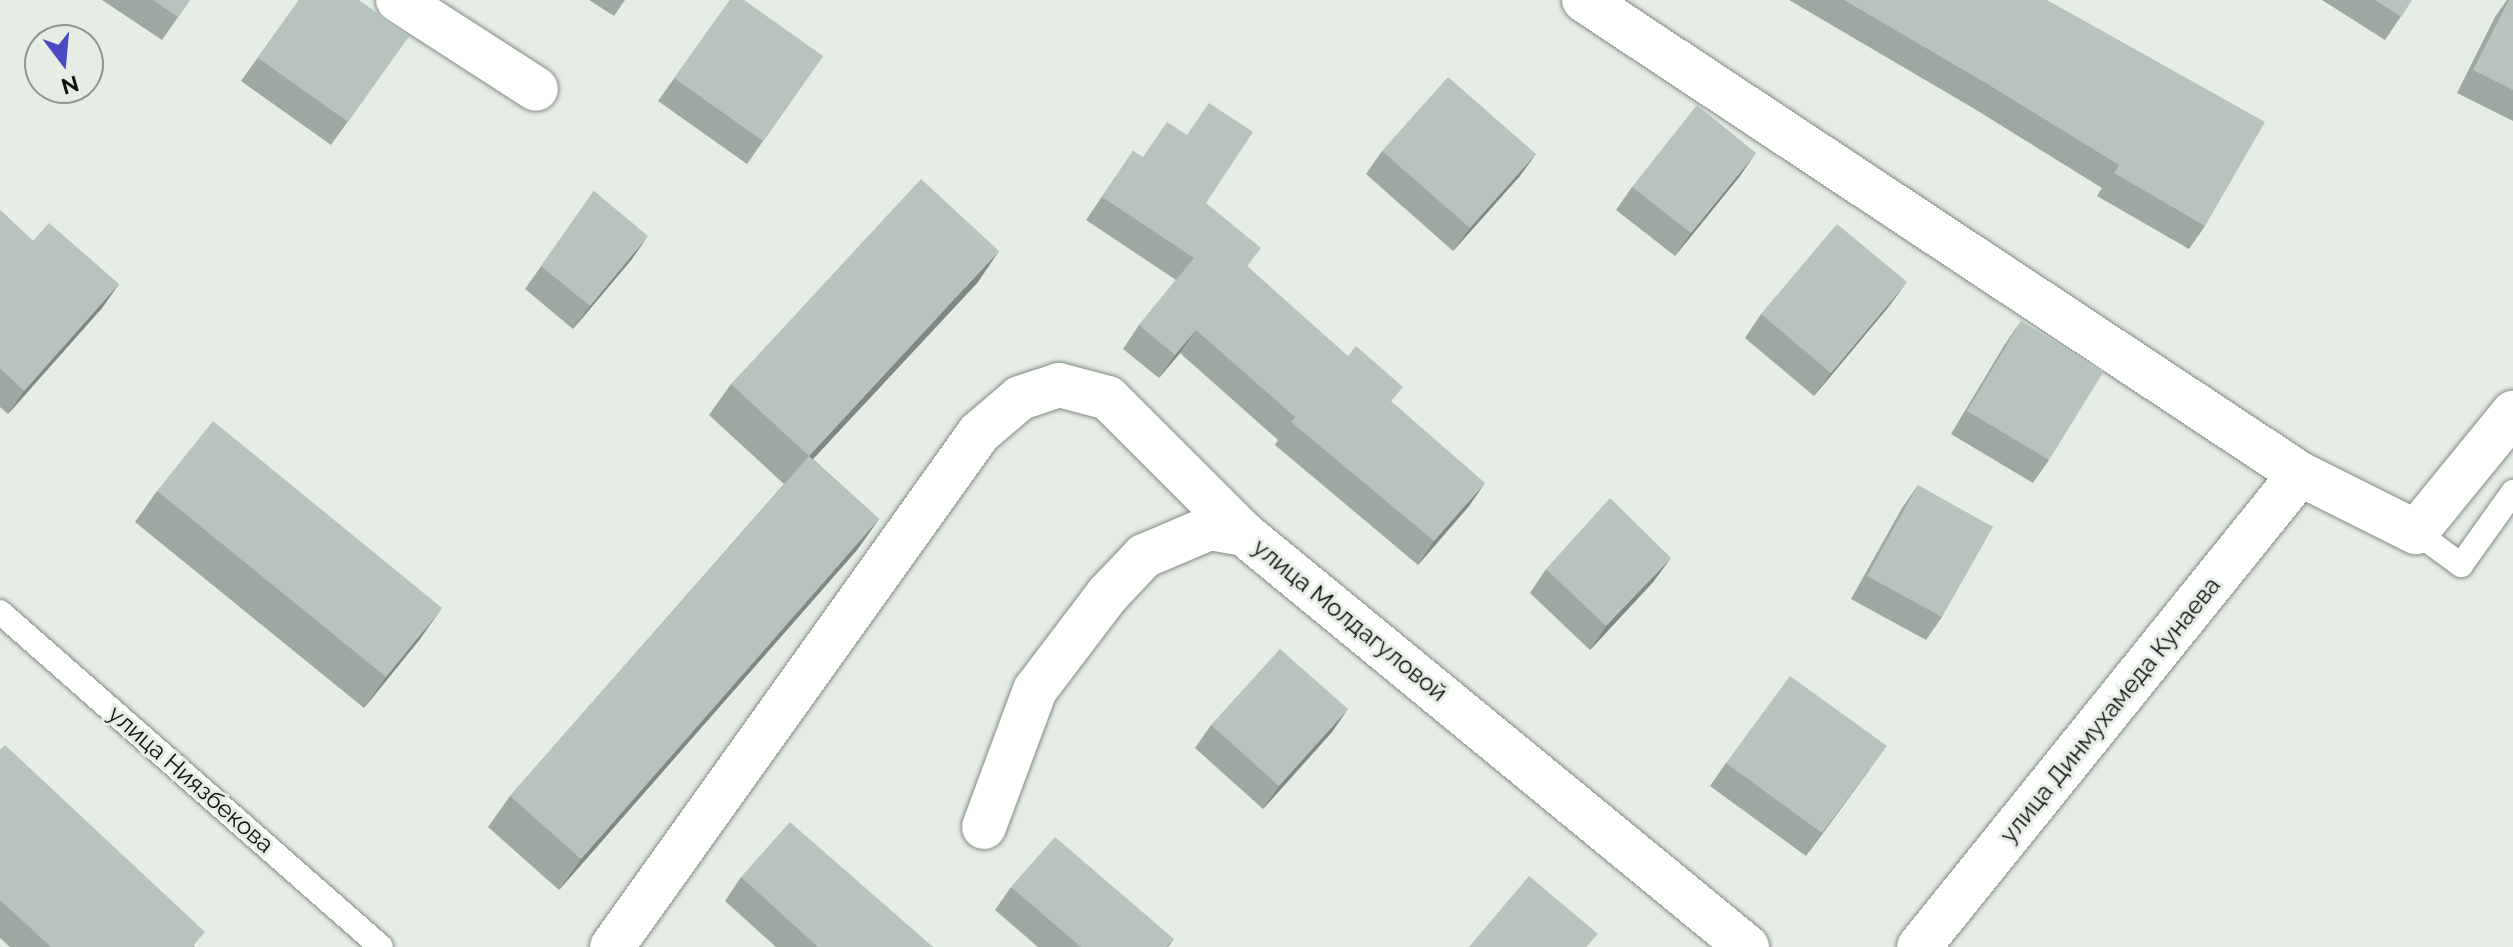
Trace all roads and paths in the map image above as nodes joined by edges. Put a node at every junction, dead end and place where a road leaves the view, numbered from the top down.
1 (398, 0) edge
2 (1584, 0) edge
3 (536, 89) dead end
4 (2513, 413) edge
5 (2300, 474) junction
6 (2513, 492) edge
7 (2416, 532) junction
8 (1244, 534) junction
9 (0, 612) edge
10 (984, 827) dead end
11 (381, 947) edge
12 (612, 947) edge
13 (1747, 947) edge
14 (1919, 947) edge

1 - 3 street
2 - 5 street
4 - 7 street
5 - 7 street
5 - 14 street, улица Динмухамеда Кунаева
6 - 7 lane
8 - 10 street, улица Молдагуловой
8 - 12 street
8 - 13 street, улица Молдагуловой
9 - 11 lane, улица Ниязбекова

